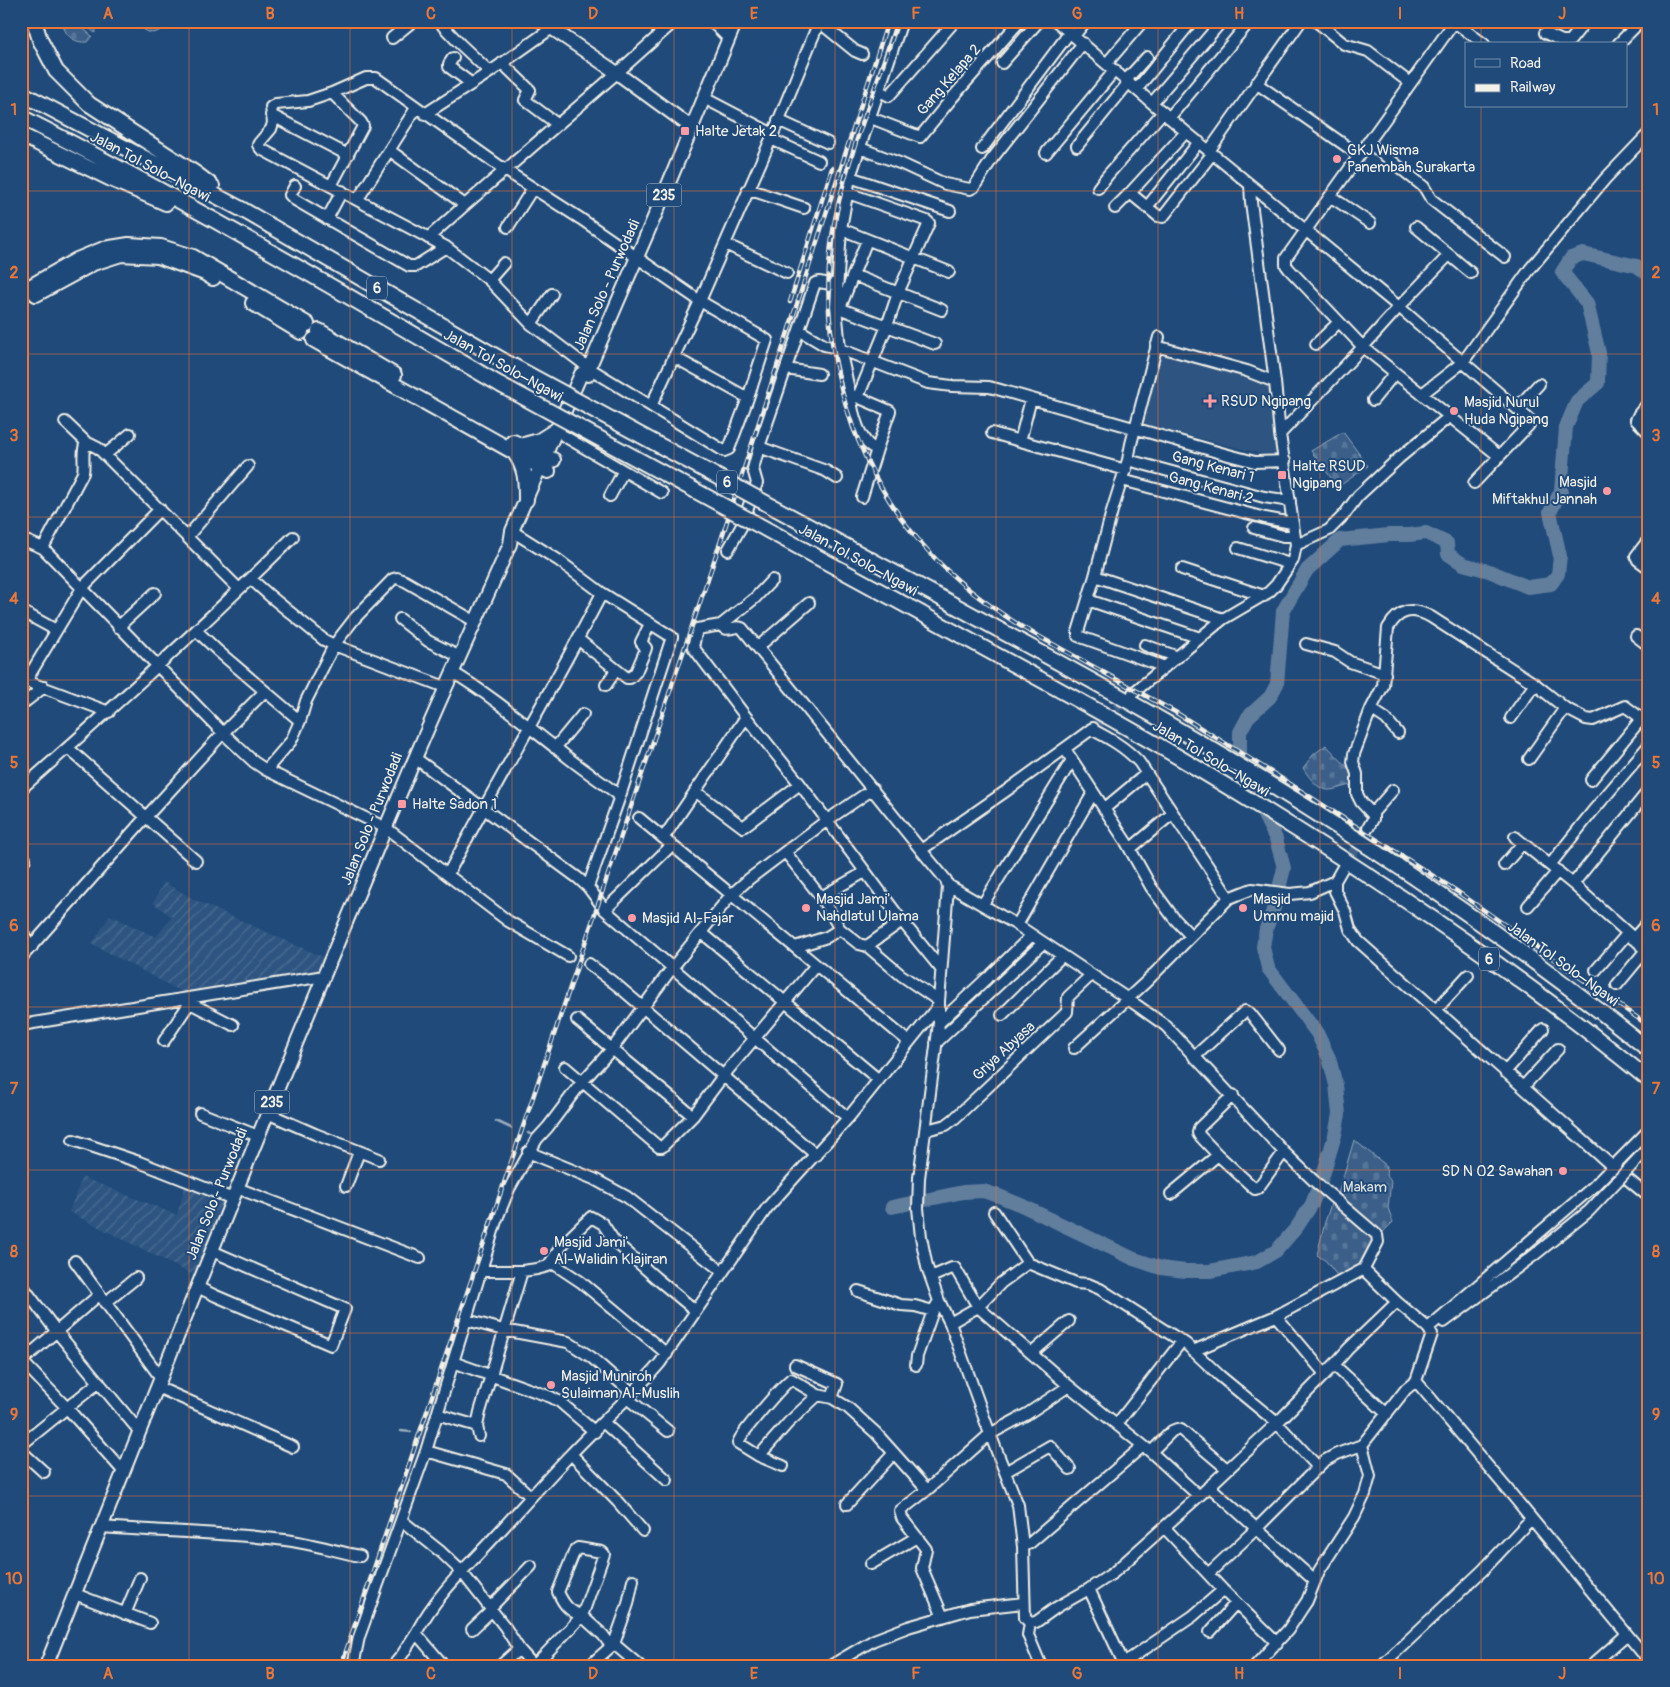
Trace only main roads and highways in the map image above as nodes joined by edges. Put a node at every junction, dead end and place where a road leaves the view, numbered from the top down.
1 (34, 21) edge
2 (736, 21) edge
3 (546, 25) edge
4 (21, 93) edge
5 (21, 117) edge
6 (691, 127) junction
7 (21, 135) edge
8 (243, 210) junction
9 (242, 236) junction
10 (21, 292) edge
11 (21, 302) edge
12 (317, 335) dead end
13 (561, 433) junction
14 (517, 449) junction
15 (547, 464) junction
16 (525, 508) junction
17 (1649, 1050) edge
18 (1649, 1080) edge
19 (46, 1666) edge

1 - 8 highway
2 - 6 main road, Jalan Solo - Purwodadi / 235
3 - 6 main road
4 - 8 highway, Jalan Tol Solo–Ngawi / 6
5 - 9 highway, Jalan Tol Solo–Ngawi / 6
6 - 13 main road, Jalan Solo - Purwodadi / 235
7 - 9 highway
8 - 17 highway, Jalan Tol Solo–Ngawi / 6, bridge
9 - 18 highway, Jalan Tol Solo–Ngawi / 6, bridge
10 - 11 highway
12 - 14 highway
13 - 14 highway
13 - 15 main road, Jalan Solo - Purwodadi / 235
14 - 15 highway
14 - 16 highway
15 - 16 main road, Jalan Solo - Purwodadi / 235
16 - 19 main road, Jalan Solo - Purwodadi / 235

